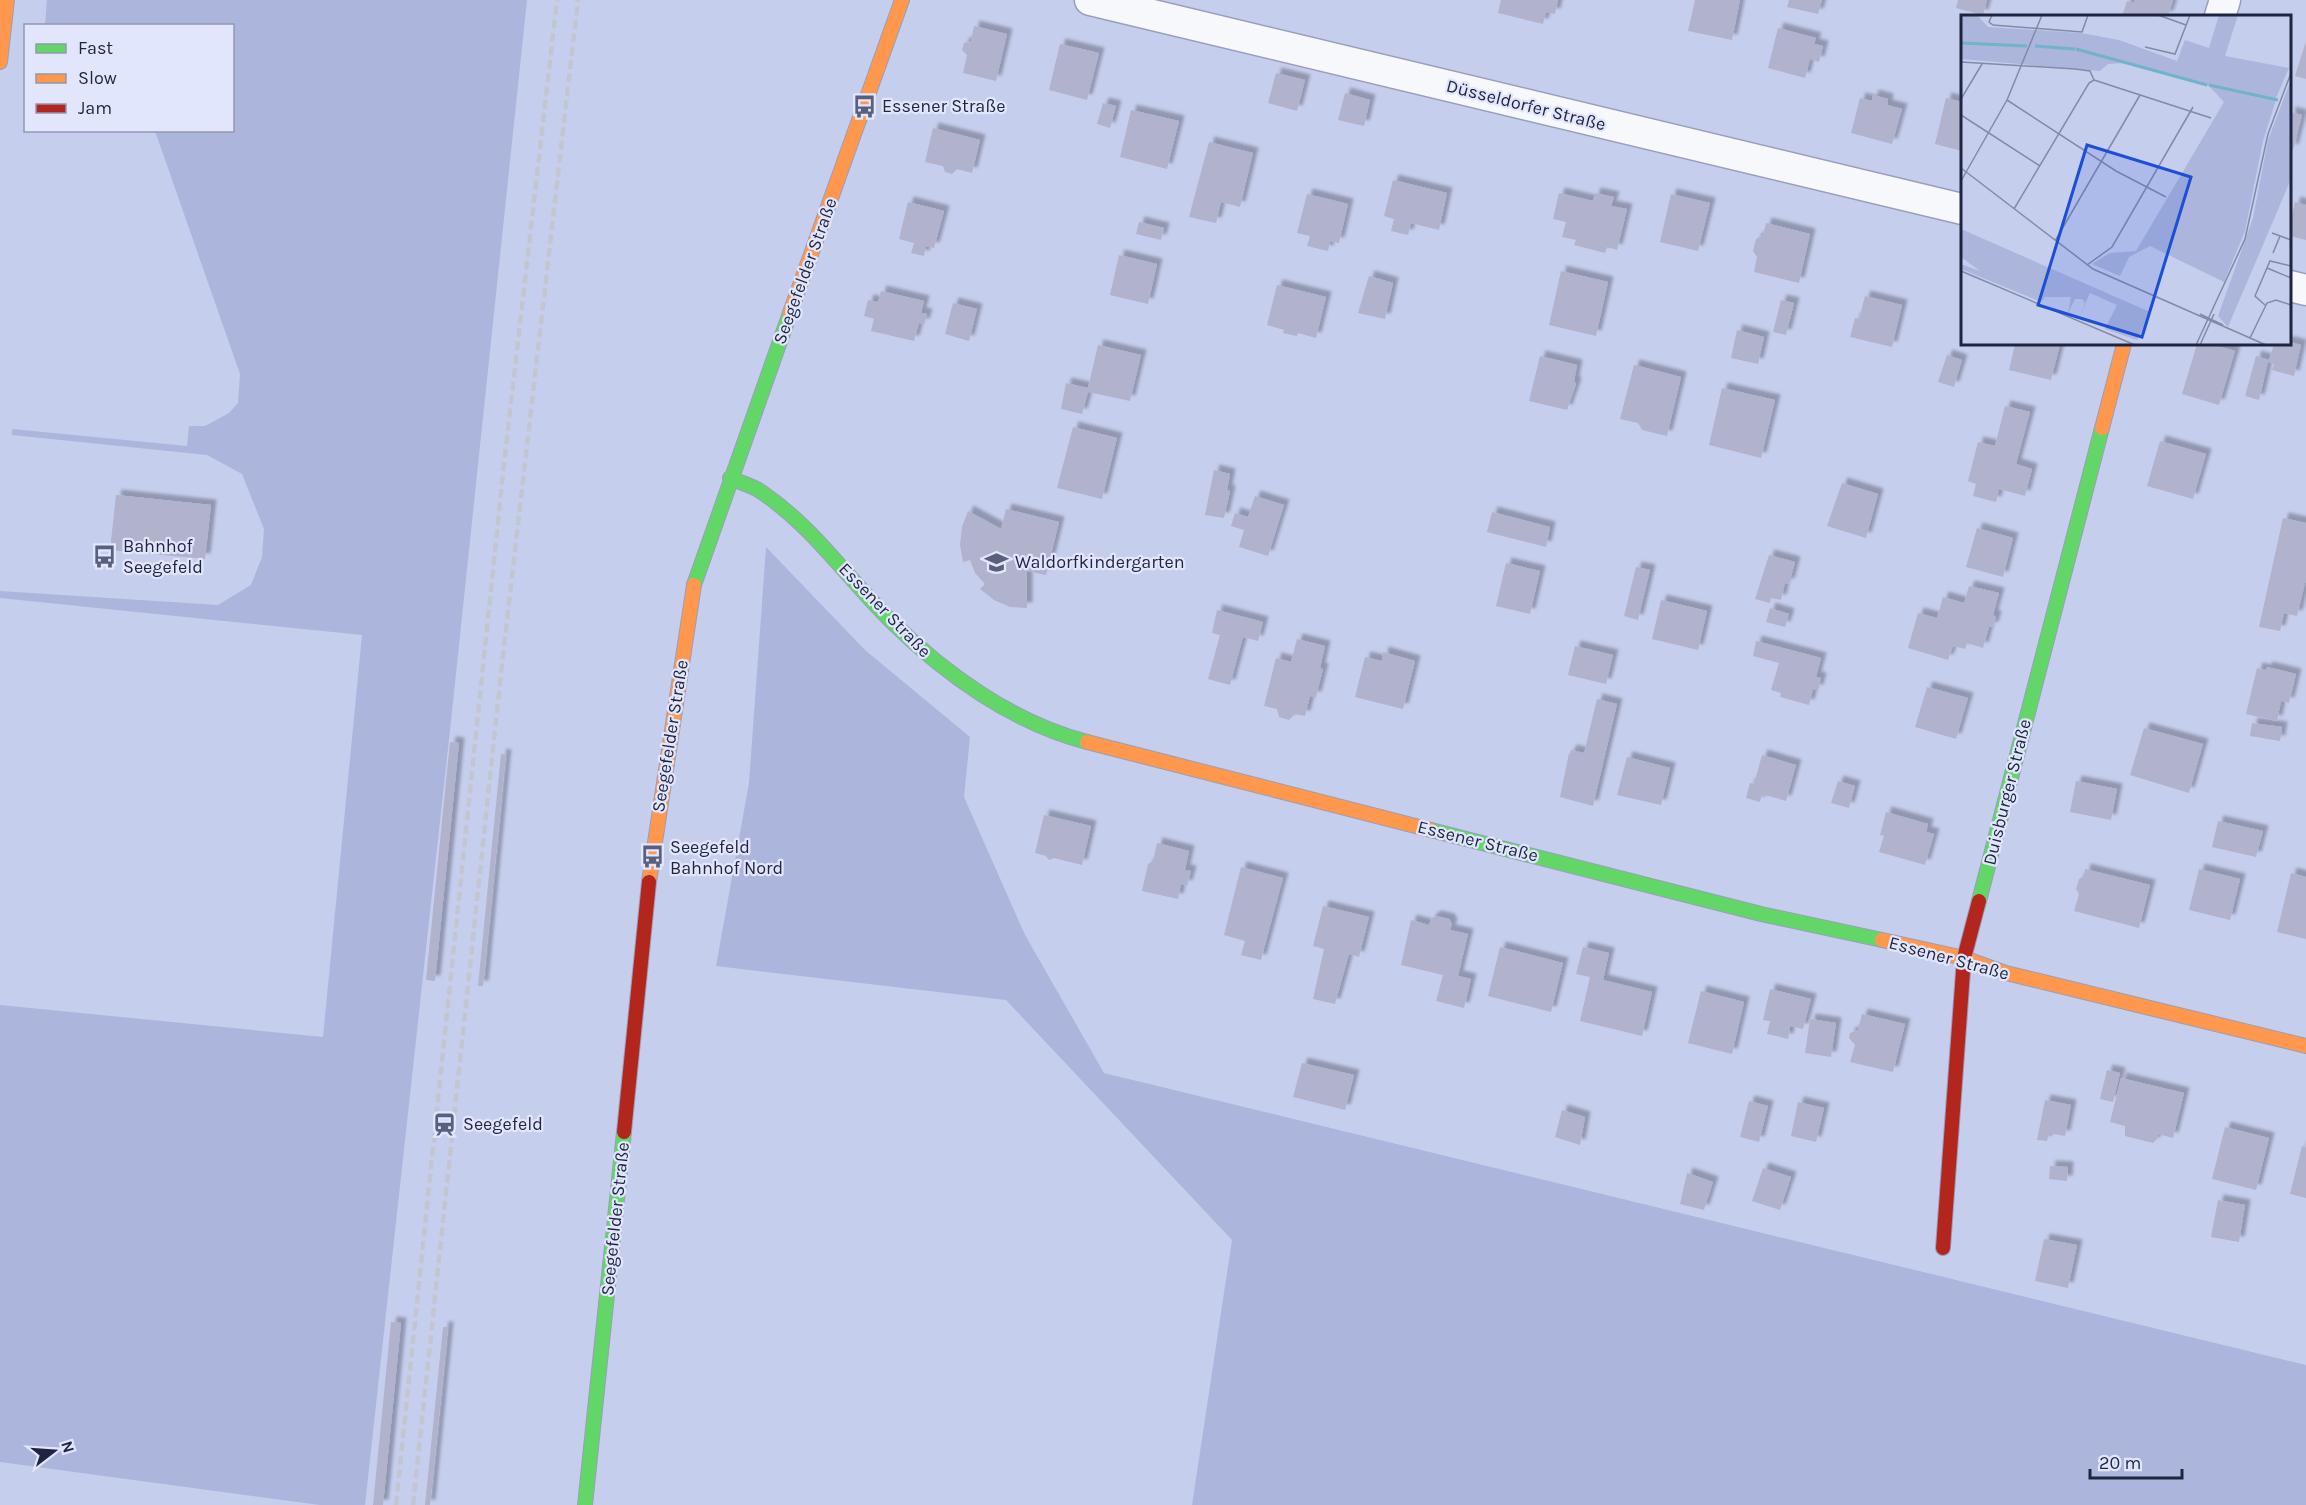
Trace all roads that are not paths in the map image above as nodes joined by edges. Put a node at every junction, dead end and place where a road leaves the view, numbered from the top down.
1 (7, 0) edge
2 (902, 0) edge
3 (1090, 0) edge
4 (2224, 0) edge
5 (2220, 15) edge
6 (0, 62) edge
7 (1961, 209) edge
8 (2291, 286) edge
9 (2306, 290) edge
10 (2124, 345) edge
11 (730, 478) junction
12 (1964, 958) junction
13 (2306, 1046) edge
14 (1943, 1248) dead end
15 (585, 1505) edge

1 - 6 street
2 - 11 street, Seegefelder Straße
3 - 7 street, Düsseldorfer Straße
4 - 5 street
8 - 9 street
10 - 12 street, Duisburger Straße
11 - 12 street, Essener Straße
11 - 15 street, Seegefelder Straße
12 - 13 street, Essener Straße
12 - 14 street, Duisburger Straße

